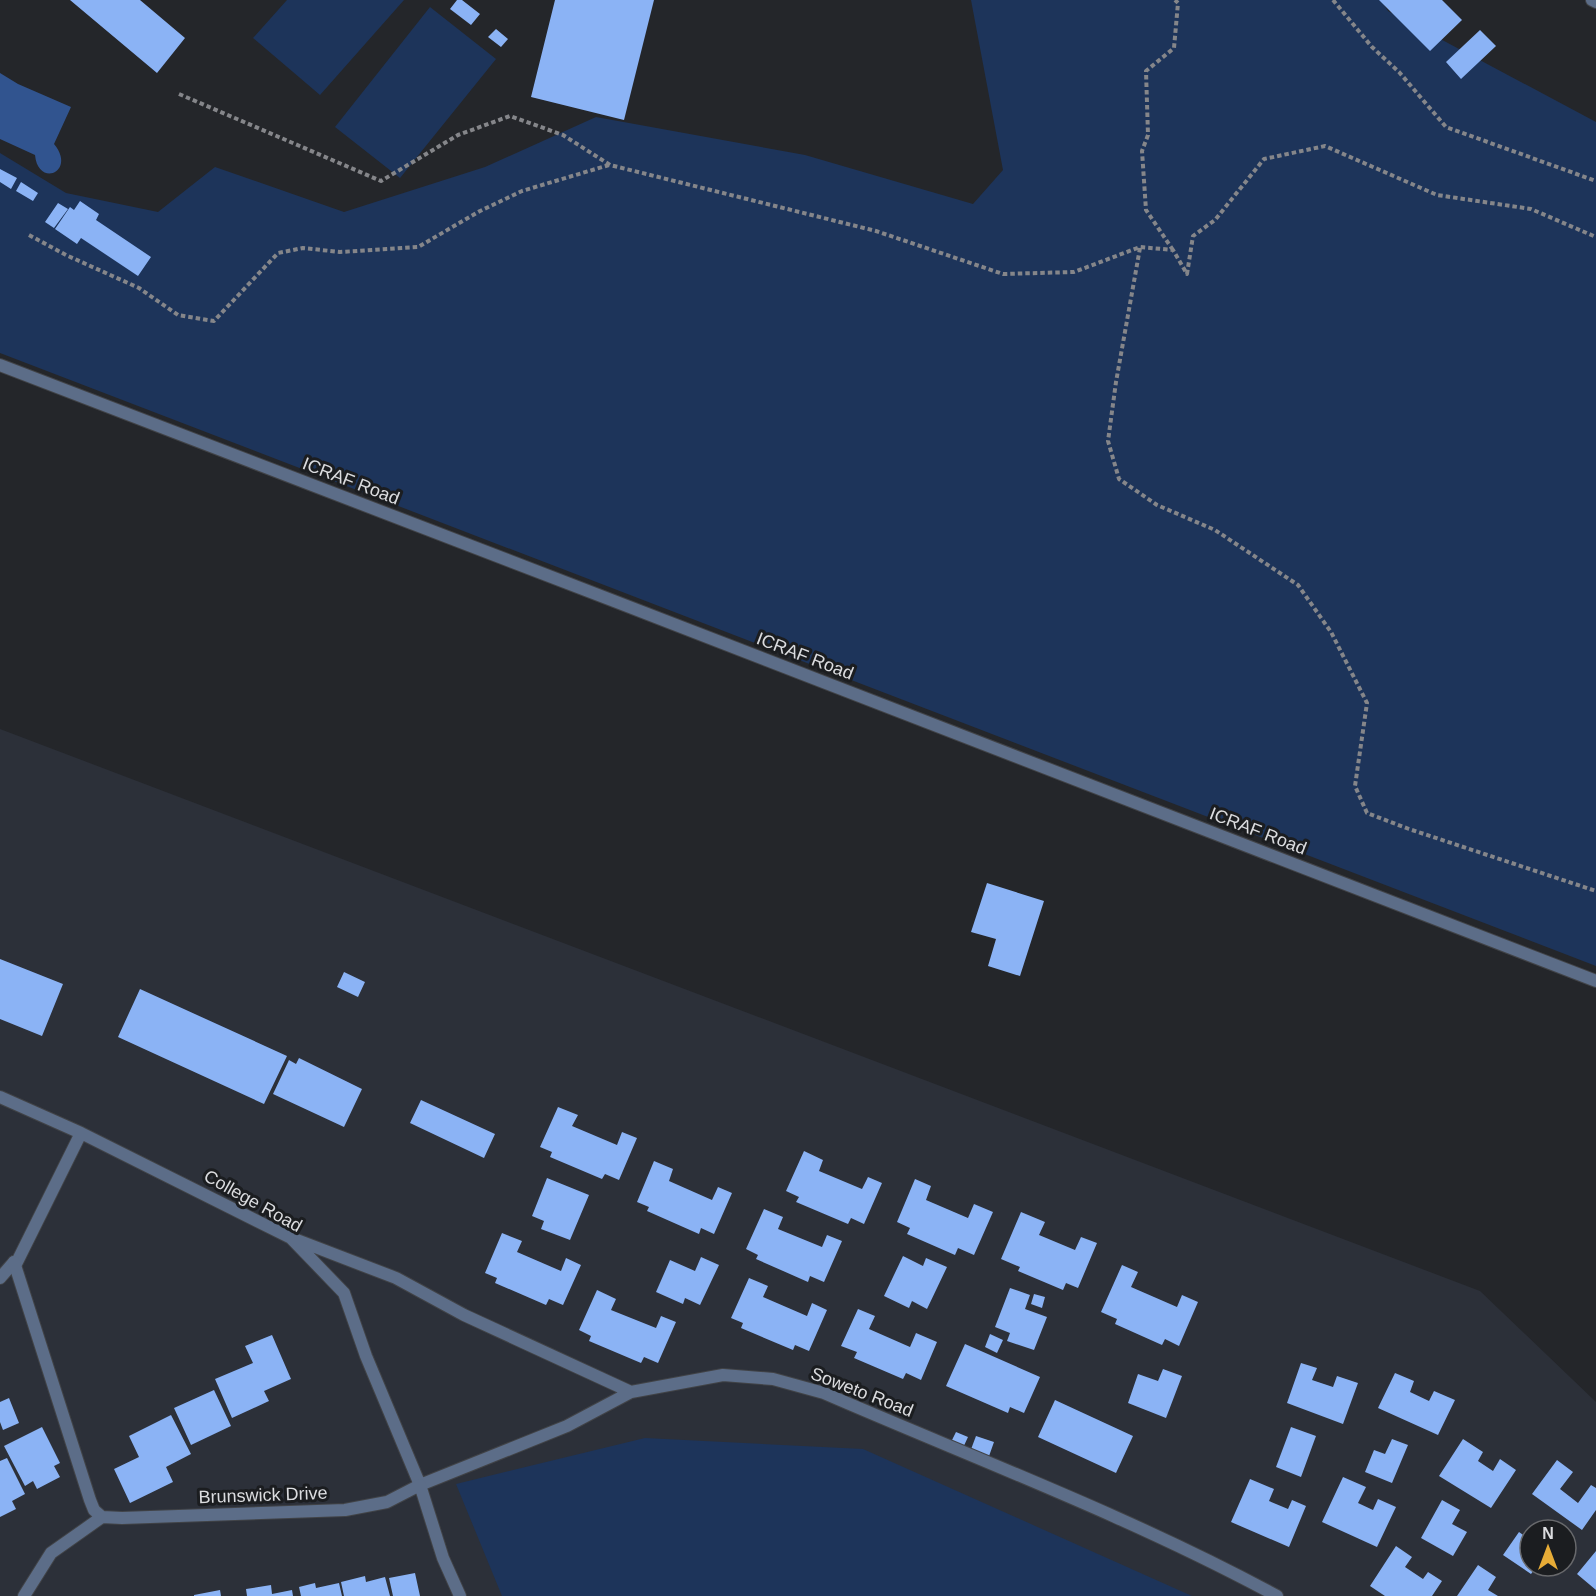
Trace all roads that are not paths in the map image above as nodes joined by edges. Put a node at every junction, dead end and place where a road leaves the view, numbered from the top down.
1 (1592, 0) edge
2 (1596, 2) edge
3 (0, 365) edge
4 (1596, 981) edge
5 (0, 1097) edge
6 (81, 1133) junction
7 (291, 1238) junction
8 (14, 1262) junction
9 (0, 1278) edge
10 (632, 1392) junction
11 (420, 1485) junction
12 (102, 1517) junction
13 (24, 1596) edge
14 (460, 1596) edge
15 (1277, 1596) edge

1 - 2 street
3 - 4 street, ICRAF Road
5 - 6 street, College Road
6 - 7 street, College Road
6 - 8 street
7 - 10 street
7 - 11 street, College Road
8 - 9 street
8 - 12 street
10 - 11 street, Soweto Road
10 - 15 street, Soweto Road
11 - 12 street, Brunswick Drive
11 - 14 street, College Road
12 - 13 street

